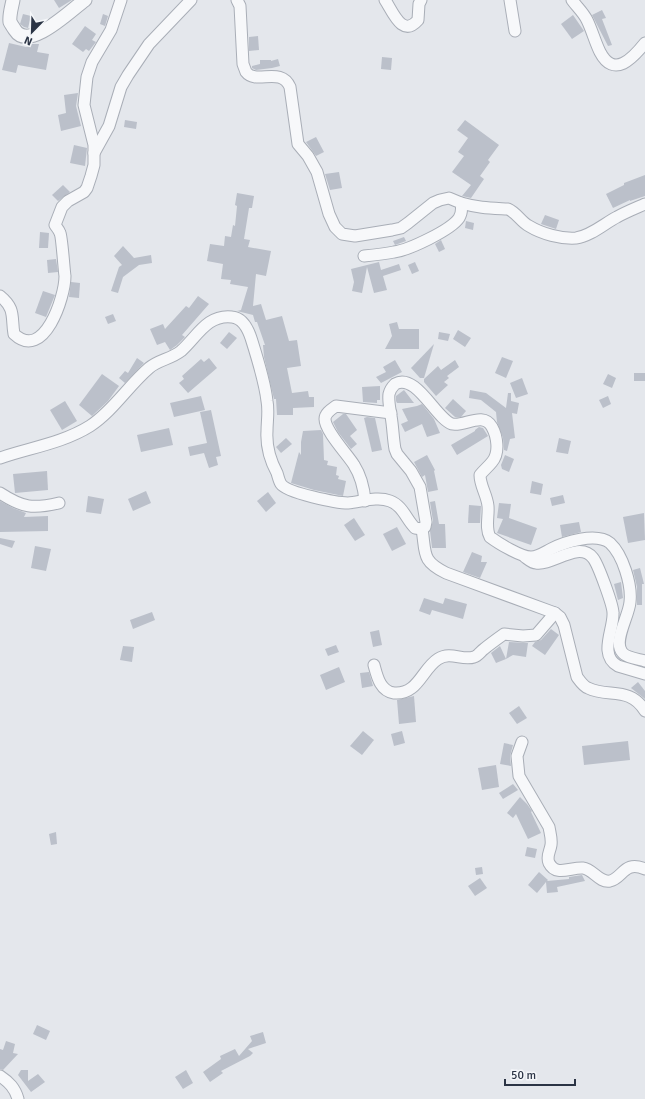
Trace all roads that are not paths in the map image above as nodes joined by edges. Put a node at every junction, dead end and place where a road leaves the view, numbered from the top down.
1 (13, 0) edge
2 (84, 0) edge
3 (121, 0) edge
4 (191, 0) edge
5 (237, 0) edge
6 (385, 0) edge
7 (421, 0) edge
8 (510, 0) edge
9 (572, 0) edge
10 (515, 31) dead end
11 (645, 43) edge
12 (94, 154) junction
13 (461, 203) junction
14 (645, 204) edge
15 (364, 256) dead end
16 (0, 296) edge
17 (391, 413) junction
18 (0, 458) edge
19 (0, 493) edge
20 (365, 501) junction
21 (59, 503) dead end
22 (422, 529) junction
23 (522, 554) junction
24 (555, 613) junction
25 (645, 661) edge
26 (374, 665) dead end
27 (645, 674) edge
28 (645, 711) edge
29 (522, 742) dead end
30 (645, 869) edge
31 (0, 1076) edge
32 (18, 1099) edge

1 - 2 street
3 - 12 street
4 - 12 street
5 - 13 street
6 - 7 street
8 - 10 street
9 - 11 street
12 - 16 street
13 - 14 street
13 - 15 street
17 - 20 street
17 - 22 street
17 - 23 street
18 - 20 street
19 - 21 street
20 - 22 street
22 - 24 street
23 - 25 street
23 - 27 street
24 - 26 street
24 - 28 street
29 - 30 street
31 - 32 street

